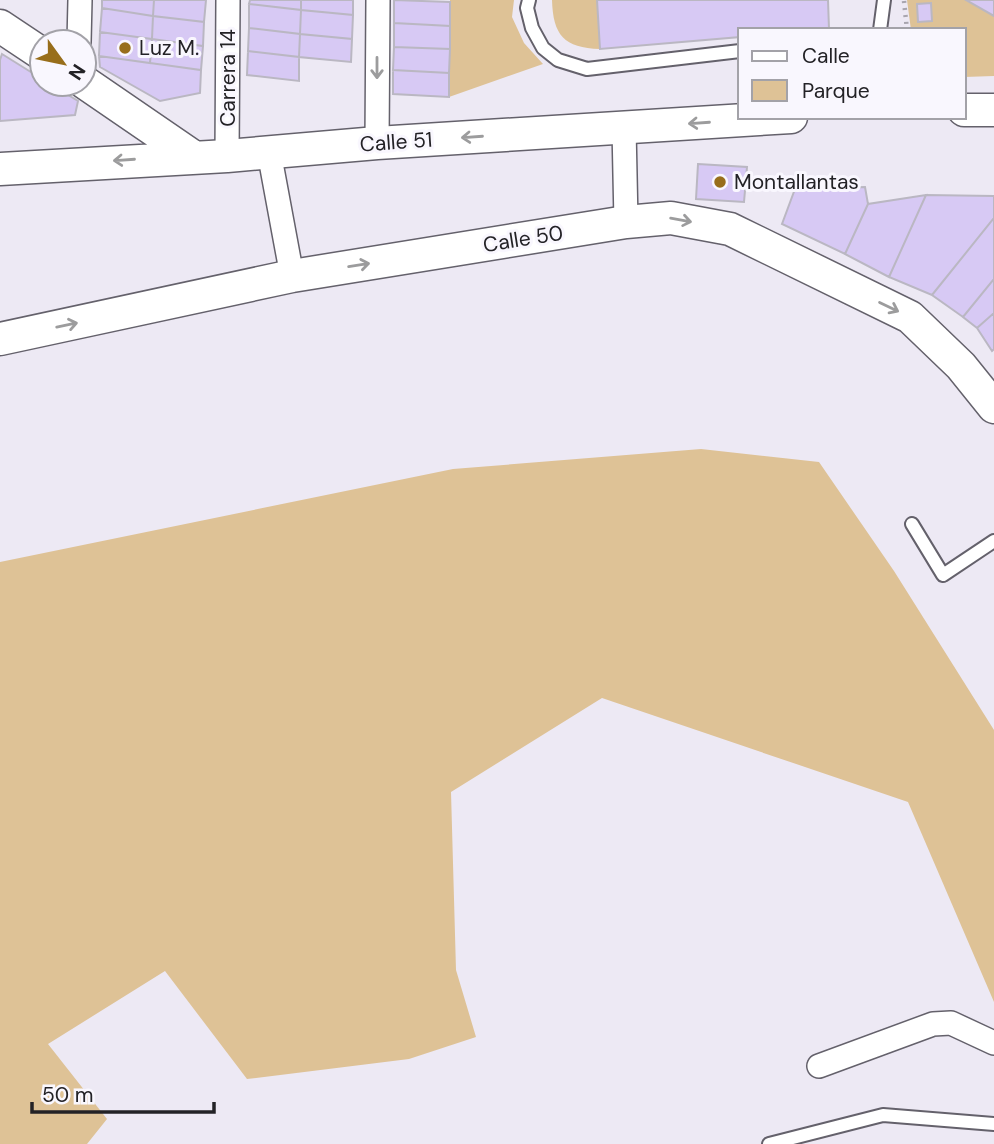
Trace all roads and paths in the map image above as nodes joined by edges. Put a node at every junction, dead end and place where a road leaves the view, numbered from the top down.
1 (79, 0) edge
2 (228, 0) edge
3 (378, 0) edge
4 (529, 0) edge
5 (884, 0) edge
6 (904, 0) edge
7 (0, 26) edge
8 (79, 28) edge
9 (880, 28) edge
10 (907, 28) edge
11 (28, 45) edge
12 (738, 51) edge
13 (98, 92) edge
14 (966, 110) edge
15 (994, 110) edge
16 (761, 119) edge
17 (624, 128) junction
18 (377, 144) junction
19 (269, 152) junction
20 (192, 156) junction
21 (227, 156) junction
22 (0, 169) edge
23 (626, 222) junction
24 (292, 276) junction
25 (0, 339) edge
26 (994, 407) edge
27 (912, 524) dead end
28 (994, 541) edge
29 (994, 1043) edge
30 (819, 1066) dead end
31 (994, 1124) edge
32 (769, 1144) edge

1 - 8 street
2 - 21 street, Carrera 14
3 -> 18 street
4 - 12 lane
5 - 9 lane
6 - 10 path
7 - 11 main road
13 - 20 main road
14 - 15 main road
16 -> 17 main road, Calle 51
17 -> 18 main road, Calle 51
17 - 23 street
18 - 19 main road, Calle 51
19 - 21 main road, Calle 51
19 - 24 street
20 - 21 main road, Calle 51
20 -> 22 main road, Calle 51
24 -> 23 main road, Calle 50
23 -> 26 main road, Calle 50
25 -> 24 main road, Calle 50
27 - 28 lane
29 - 30 street
31 - 32 lane

